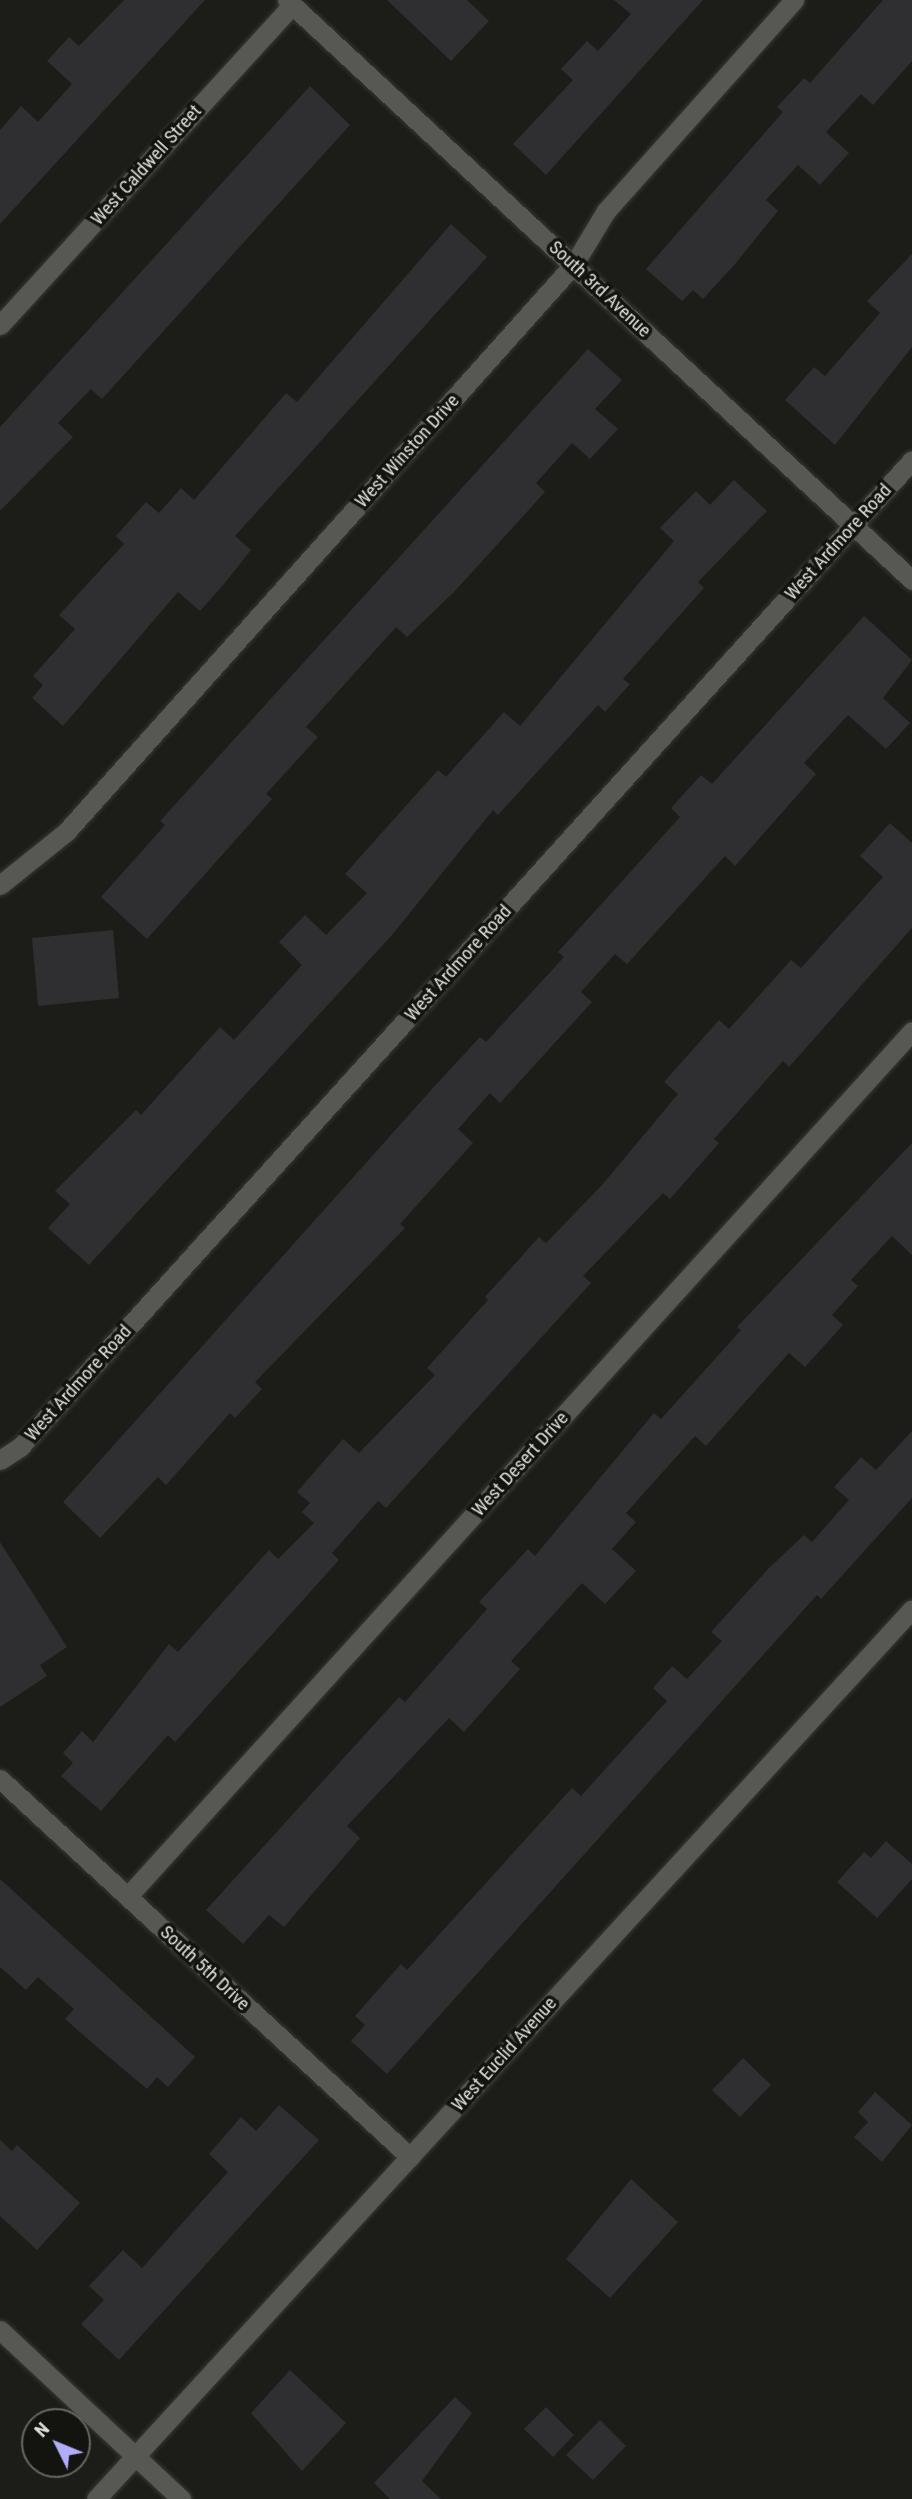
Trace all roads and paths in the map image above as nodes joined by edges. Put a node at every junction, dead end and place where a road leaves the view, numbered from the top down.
1 (794, 0) edge
2 (289, 2) edge
3 (574, 264) junction
4 (0, 325) edge
5 (912, 460) edge
6 (853, 526) junction
7 (912, 580) edge
8 (0, 885) edge
9 (912, 1031) edge
10 (0, 1460) edge
11 (912, 1609) edge
12 (0, 1779) edge
13 (128, 1896) junction
14 (410, 2157) junction
15 (0, 2330) edge
16 (136, 2457) junction
17 (96, 2499) edge
18 (181, 2499) edge

1 - 3 street, West Winston Drive
2 - 3 street, South 3rd Avenue
2 - 4 street, West Caldwell Street
3 - 6 street, South 3rd Avenue
3 - 8 street, West Winston Drive
5 - 6 street, West Ardmore Road
6 - 7 street, South 3rd Avenue
6 - 10 street, West Ardmore Road
9 - 13 street, West Desert Drive
11 - 14 street, West Euclid Avenue
12 - 13 street, South 5th Drive
13 - 14 street, South 5th Drive
14 - 16 street, West Euclid Avenue
15 - 16 street
16 - 17 street, West Euclid Avenue
16 - 18 street

